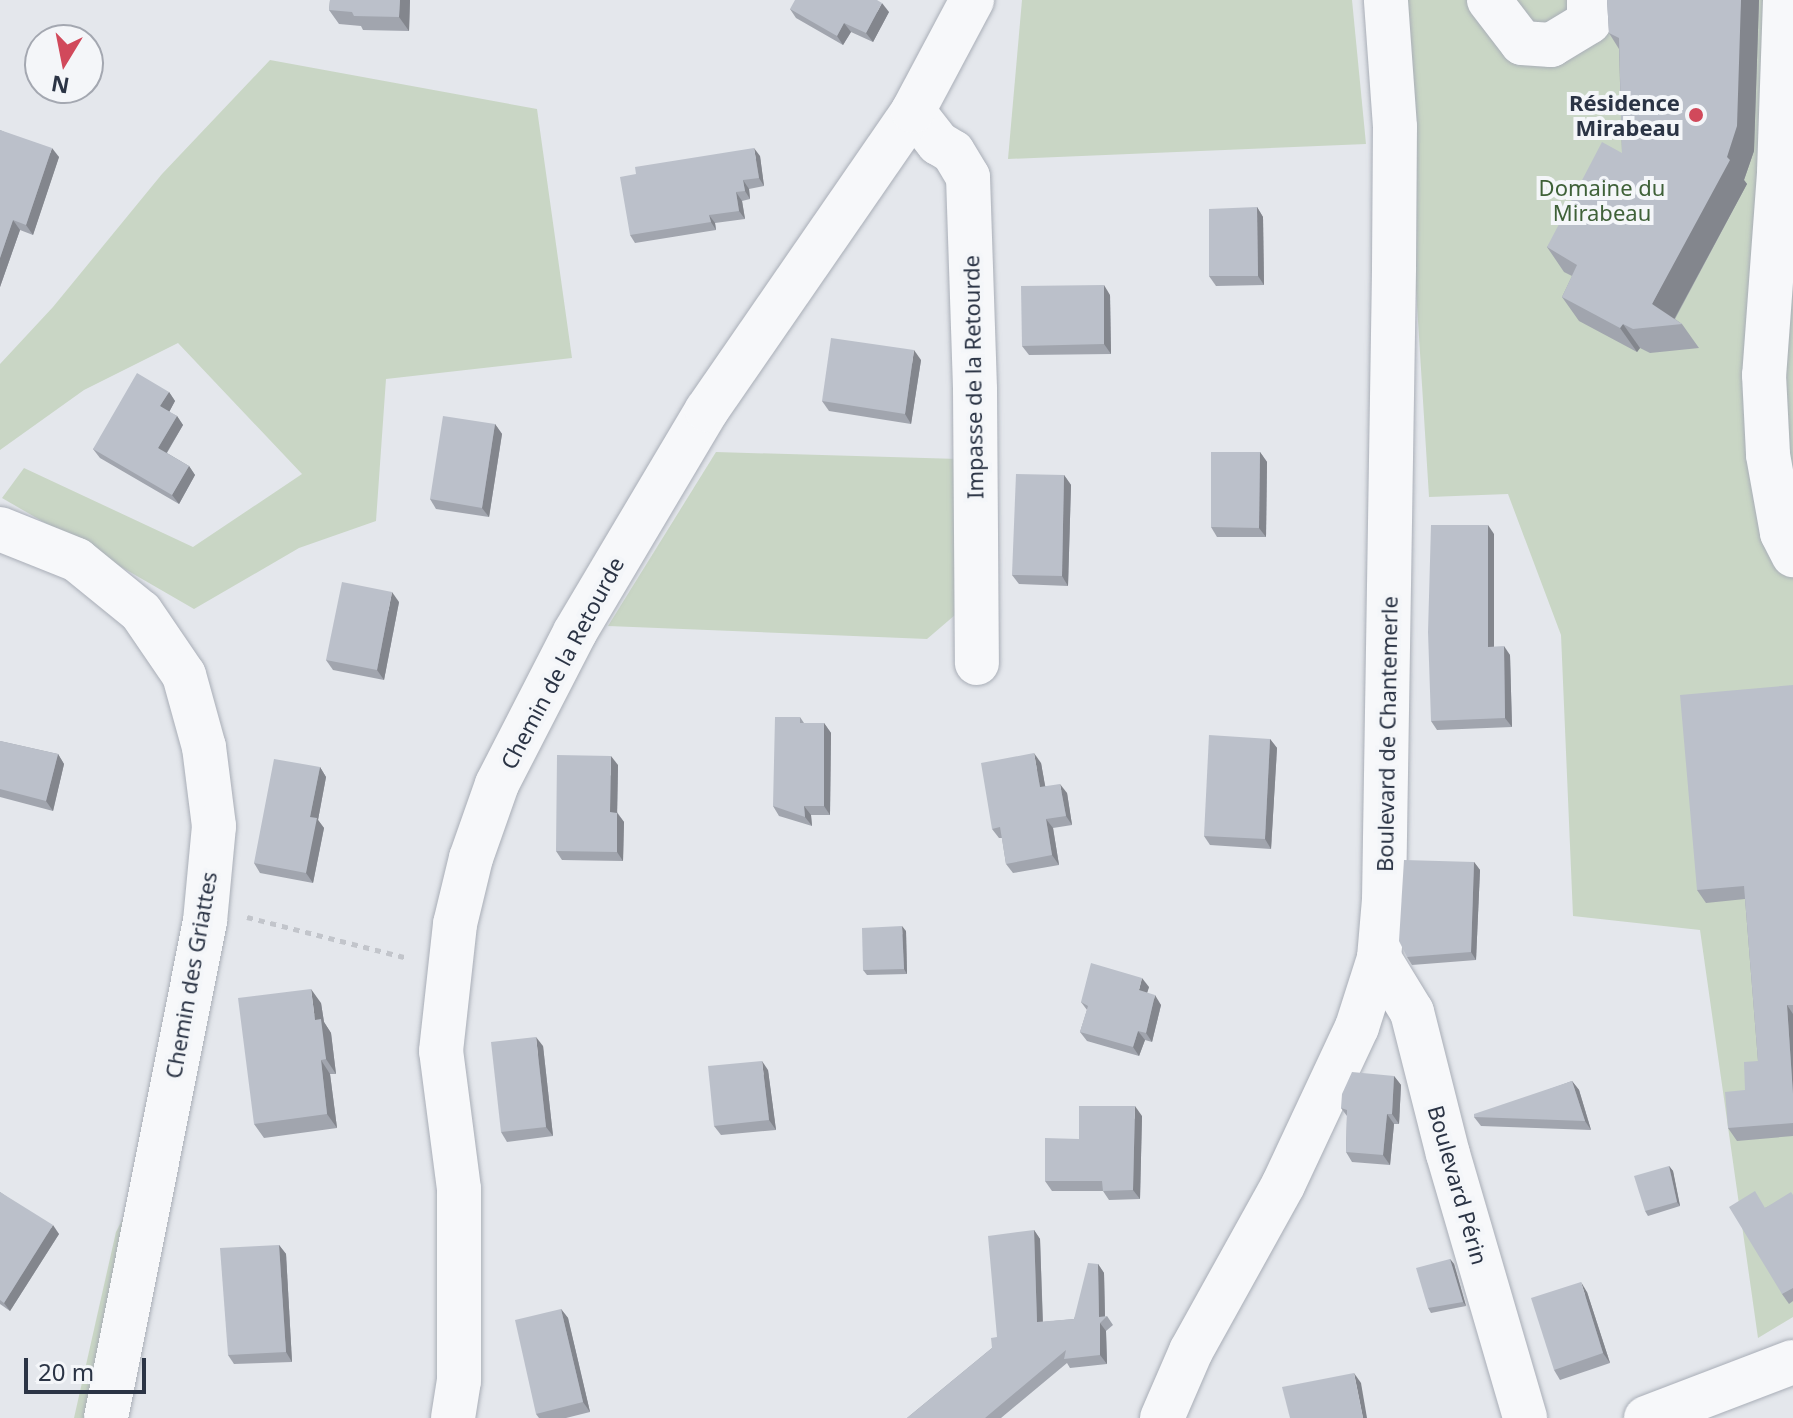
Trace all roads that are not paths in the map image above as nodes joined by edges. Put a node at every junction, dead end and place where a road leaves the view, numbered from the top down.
1 (972, 0) edge
2 (1386, 0) edge
3 (1489, 0) edge
4 (1589, 0) edge
5 (1785, 0) edge
6 (916, 129) junction
7 (0, 529) edge
8 (1793, 555) edge
9 (977, 663) dead end
10 (1379, 958) junction
11 (1793, 1362) edge
12 (106, 1418) edge
13 (453, 1418) edge
14 (1162, 1418) edge
15 (1525, 1418) edge
16 (1646, 1418) edge

1 - 6 street, Chemin de la Retourde
2 - 10 street, Boulevard de Chantemerle
3 - 4 street
5 - 8 street
6 - 9 street, Impasse de la Retourde
6 - 13 street, Chemin de la Retourde
7 - 12 street, Chemin des Griattes
10 - 14 street, Boulevard de Chantemerle
10 - 15 street, Boulevard Périn
11 - 16 street

